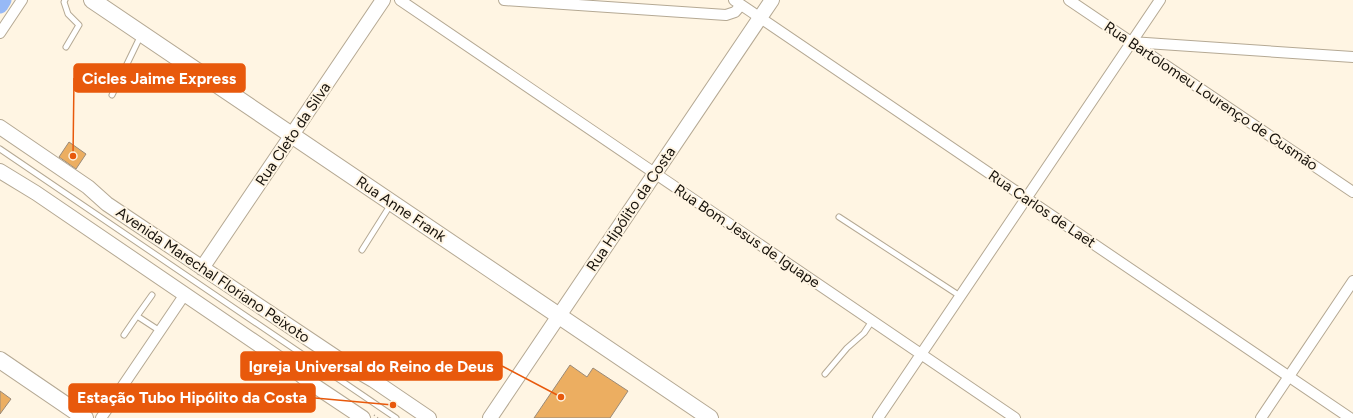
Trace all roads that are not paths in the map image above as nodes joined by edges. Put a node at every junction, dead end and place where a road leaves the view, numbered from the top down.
1 (22, 0) edge
2 (65, 0) edge
3 (92, 0) edge
4 (383, 0) edge
5 (400, 0) edge
6 (504, 0) edge
7 (772, 0) edge
8 (1069, 0) edge
9 (1160, 0) edge
10 (737, 2) edge
11 (760, 18) junction
12 (0, 33) edge
13 (142, 34) junction
14 (1131, 42) junction
15 (66, 47) dead end
16 (1353, 57) edge
17 (112, 95) dead end
18 (0, 128) edge
19 (292, 135) junction
20 (0, 149) edge
21 (0, 171) edge
22 (655, 174) junction
23 (1353, 192) edge
24 (1026, 198) junction
25 (392, 203) junction
26 (839, 217) dead end
27 (362, 250) dead end
28 (202, 268) junction
29 (1353, 281) edge
30 (185, 294) junction
31 (152, 295) dead end
32 (960, 296) junction
33 (137, 316) junction
34 (559, 316) junction
35 (872, 321) junction
36 (160, 330) junction
37 (124, 335) dead end
38 (921, 354) junction
39 (0, 360) edge
40 (825, 374) dead end
41 (1288, 377) junction
42 (85, 418) edge
43 (101, 418) edge
44 (363, 418) edge
45 (396, 418) edge
46 (429, 418) edge
47 (490, 418) edge
48 (710, 418) edge
49 (878, 418) edge
50 (1015, 418) edge
51 (1260, 418) edge
52 (1350, 418) edge

1 - 12 street
2 - 15 lane
3 - 13 main road, Rua Anne Frank
4 - 19 street, Rua Cleto da Silva
5 - 22 street, Rua Bom Jesus de Iguape
6 - 10 street
7 - 11 street, Rua Hipólito da Costa
8 - 14 street, Rua Bartolomeu Lourenço de Gusmão
9 - 14 street
10 - 11 street, Rua Carlos de Laet
11 - 22 street, Rua Hipólito da Costa
11 - 24 street, Rua Carlos de Laet
13 - 17 lane
13 - 19 main road, Rua Anne Frank
14 - 16 street
14 - 23 street, Rua Bartolomeu Lourenço de Gusmão
14 - 24 street
18 - 28 street, Avenida Marechal Floriano Peixoto
19 - 25 main road, Rua Anne Frank
19 - 28 street, Rua Cleto da Silva
20 - 45 lane
21 - 30 street, Avenida Marechal Floriano Peixoto
22 - 34 street, Rua Hipólito da Costa
22 - 35 street, Rua Bom Jesus de Iguape
24 - 32 street
24 - 41 street, Rua Carlos de Laet
25 - 27 lane
25 - 34 main road, Rua Anne Frank
26 - 32 lane
28 - 46 street, Avenida Marechal Floriano Peixoto
29 - 41 street
30 - 36 street
30 - 44 street, Avenida Marechal Floriano Peixoto
31 - 33 lane
32 - 38 street
33 - 36 lane
33 - 37 lane
34 - 47 street, Rua Hipólito da Costa
34 - 48 main road, Rua Anne Frank
35 - 38 street, Rua Bom Jesus de Iguape
35 - 40 lane
36 - 43 street
38 - 49 street
38 - 50 street, Rua Bom Jesus de Iguape
39 - 42 main road
41 - 51 street
41 - 52 street, Rua Carlos de Laet

